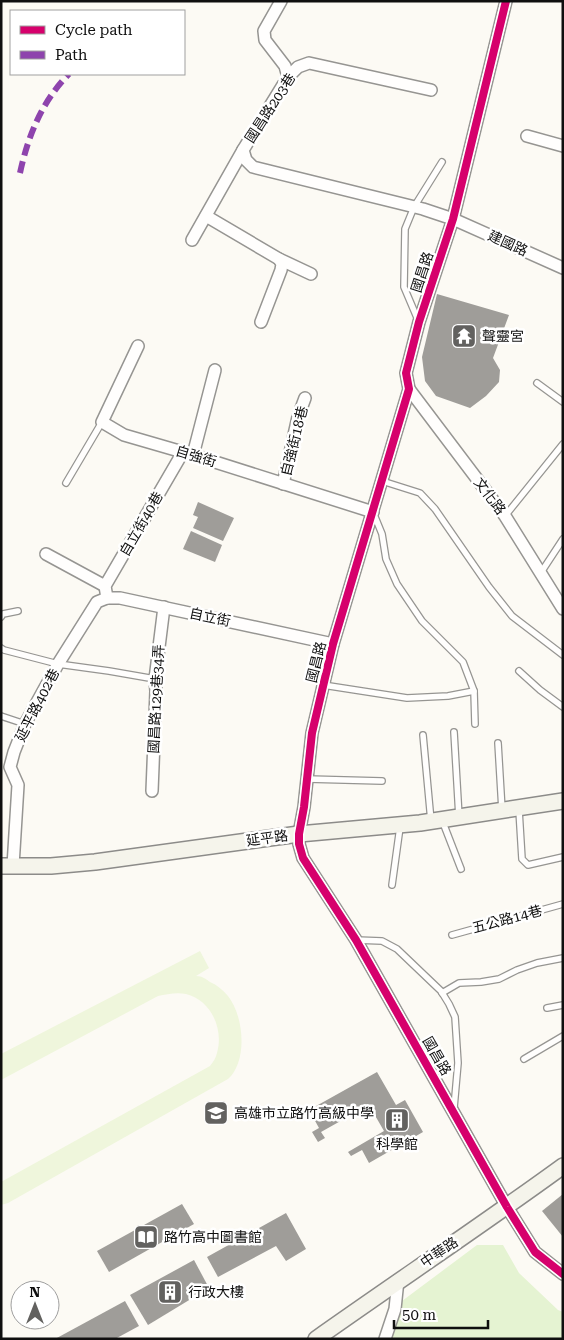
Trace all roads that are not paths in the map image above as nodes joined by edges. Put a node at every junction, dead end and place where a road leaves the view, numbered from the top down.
1 (281, 1) edge
2 (506, 1) edge
3 (288, 76) junction
4 (431, 90) dead end
5 (527, 136) dead end
6 (563, 146) edge
7 (243, 150) junction
8 (442, 162) dead end
9 (414, 207) junction
10 (206, 216) junction
11 (453, 219) junction
12 (192, 240) dead end
13 (279, 259) junction
14 (563, 268) edge
15 (311, 274) dead end
16 (261, 322) dead end
17 (419, 322) junction
18 (138, 346) dead end
19 (215, 370) dead end
20 (536, 383) dead end
21 (409, 389) junction
22 (305, 398) dead end
23 (563, 402) edge
24 (102, 422) junction
25 (563, 444) edge
26 (188, 453) junction
27 (382, 481) junction
28 (66, 483) dead end
29 (283, 484) junction
30 (372, 512) junction
31 (505, 516) junction
32 (563, 539) edge
33 (46, 554) dead end
34 (540, 574) junction
35 (106, 586) junction
36 (107, 598) junction
37 (164, 607) junction
38 (563, 609) edge
39 (18, 611) dead end
40 (1, 617) edge
41 (333, 644) junction
42 (1, 648) edge
43 (563, 655) edge
44 (58, 664) junction
45 (520, 671) dead end
46 (155, 679) junction
47 (323, 684) junction
48 (474, 691) junction
49 (563, 707) edge
50 (1, 716) edge
51 (25, 724) junction
52 (475, 724) dead end
53 (454, 732) dead end
54 (423, 735) dead end
55 (498, 743) dead end
56 (307, 779) junction
57 (382, 781) dead end
58 (152, 791) dead end
59 (563, 801) edge
60 (519, 808) junction
61 (502, 810) junction
62 (459, 817) junction
63 (437, 820) junction
64 (400, 825) junction
65 (299, 834) junction
66 (563, 857) edge
67 (7, 866) edge
68 (461, 869) dead end
69 (392, 885) dead end
70 (563, 904) edge
71 (452, 934) dead end
72 (356, 940) junction
73 (563, 958) edge
74 (442, 993) junction
75 (563, 1005) edge
76 (547, 1008) dead end
77 (563, 1036) edge
78 (524, 1059) dead end
79 (453, 1110) junction
80 (563, 1166) edge
81 (507, 1207) junction
82 (563, 1274) edge
83 (398, 1280) junction
84 (316, 1339) edge
85 (385, 1339) edge

1 - 3 street
2 - 11 street, 國昌路
3 - 4 street, 國昌路203巷
3 - 7 street, 國昌路203巷
5 - 6 street
7 - 9 street, 國昌路203巷
7 - 10 street
8 - 9 lane
9 - 11 street, 國昌路203巷
9 - 17 lane
10 - 12 street
10 - 13 street
11 - 14 street, 建國路
11 - 17 street, 國昌路
13 - 15 street
13 - 16 street
17 - 21 street, 國昌路
18 - 24 street
19 - 26 street, 自立街40巷
20 - 23 lane
21 - 27 street, 國昌路
21 - 31 street, 文化路
22 - 29 street, 自強街18巷
24 - 26 street, 自強街
24 - 28 lane
25 - 31 lane
26 - 29 street, 自強街
26 - 35 street, 自立街40巷
27 - 30 street, 國昌路
27 - 43 lane
29 - 30 street, 自強街
30 - 41 street, 國昌路
30 - 48 lane
31 - 34 street, 文化路
32 - 34 lane
33 - 35 street
34 - 38 street, 文化路
35 - 36 street
36 - 37 street, 自立街
36 - 44 street, 延平路402巷
37 - 41 street, 自立街
37 - 46 street, 國昌路129巷34弄
39 - 40 lane
41 - 47 street, 國昌路
42 - 44 lane
44 - 46 lane
44 - 51 street, 延平路402巷
45 - 49 lane
46 - 58 street, 國昌路129巷34弄
47 - 48 lane
47 - 56 street, 國昌路
48 - 52 lane
50 - 51 lane
51 - 67 street, 延平路402巷
53 - 62 lane
54 - 63 lane
55 - 61 lane
56 - 57 lane
56 - 65 street, 國昌路
59 - 60 street, 延平路
60 - 61 street, 延平路
60 - 66 lane
61 - 62 street, 延平路
62 - 63 street, 延平路
63 - 64 street, 延平路
63 - 68 lane
64 - 65 street, 延平路
64 - 69 lane
65 - 67 street, 延平路
65 - 72 street, 國昌路
70 - 71 lane, 五公路14巷
72 - 74 lane
72 - 79 street, 國昌路
73 - 74 lane
74 - 79 lane
75 - 76 lane
77 - 78 lane
79 - 81 street, 國昌路
80 - 81 street, 中華路
81 - 82 street, 國昌路
81 - 83 street, 中華路
83 - 84 street, 中華路
83 - 85 street

